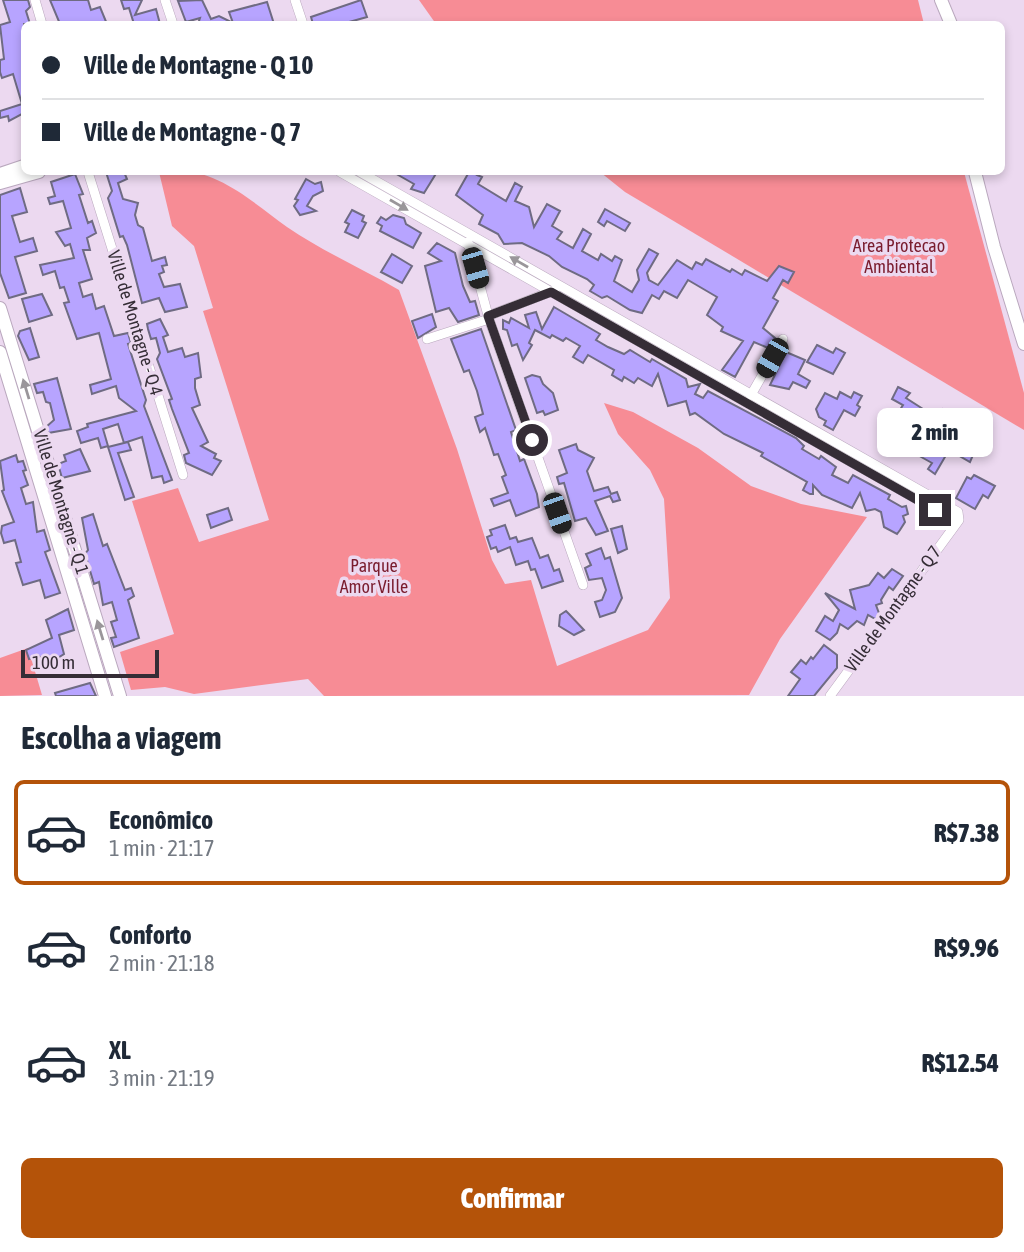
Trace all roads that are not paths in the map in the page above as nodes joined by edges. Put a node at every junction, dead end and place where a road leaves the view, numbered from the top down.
1 (35, 0) edge
2 (165, 0) edge
3 (295, 0) edge
4 (941, 0) edge
5 (41, 21) edge
6 (172, 21) edge
7 (302, 21) edge
8 (950, 21) edge
9 (21, 167) edge
10 (0, 174) edge
11 (28, 175) edge
12 (89, 175) edge
13 (345, 175) edge
14 (365, 175) edge
15 (976, 175) edge
16 (0, 183) edge
17 (466, 232) junction
18 (468, 244) junction
19 (562, 286) junction
20 (551, 292) junction
21 (0, 309) edge
22 (489, 317) junction
23 (4, 336) edge
24 (427, 339) dead end
25 (783, 339) dead end
26 (1024, 344) edge
27 (0, 352) edge
28 (738, 393) junction
29 (751, 395) junction
30 (183, 475) dead end
31 (957, 522) junction
32 (81, 567) junction
33 (67, 570) junction
34 (583, 585) dead end
35 (105, 695) edge
36 (120, 695) edge
37 (830, 695) edge

1 - 5 street
2 - 6 street
3 - 7 street
4 - 8 street
9 - 10 street
11 - 16 street
12 - 30 street, Ville de Montagne - Q 4
13 -> 18 street
14 - 17 street
15 - 26 street
17 - 18 street
19 -> 17 street
18 - 20 street
18 - 22 street
19 - 20 street
19 - 28 street
20 - 22 street
20 - 28 street
21 - 23 street, Ville de Montagne - Q 1
22 - 24 street
22 - 34 street
32 -> 23 street, Ville de Montagne - Q 1
25 - 29 street
27 - 33 street, Ville de Montagne - Q 1
28 - 29 street
28 - 31 street
29 - 31 street
31 - 37 street, Ville de Montagne - Q 7
32 - 33 street
36 -> 32 street, Ville de Montagne - Q 1
33 - 35 street, Ville de Montagne - Q 1

